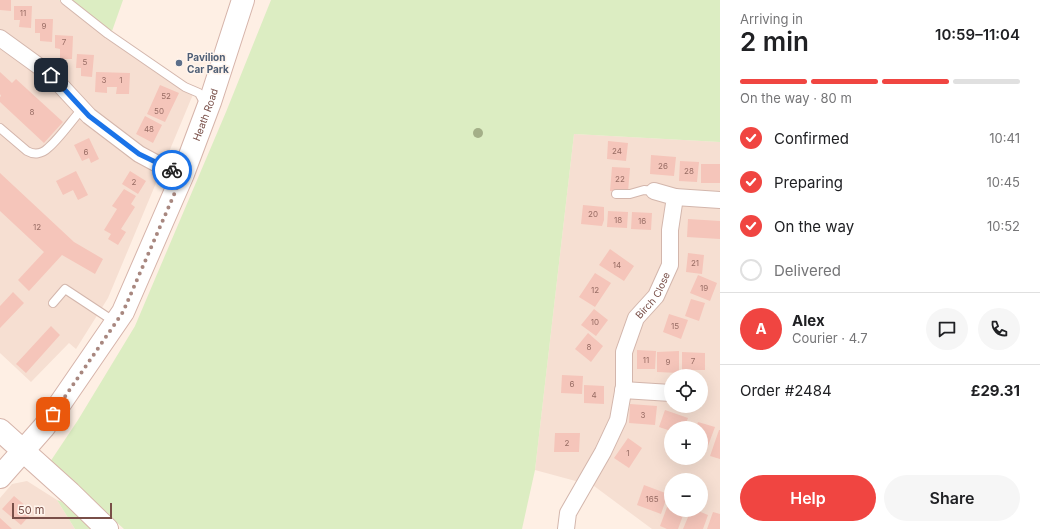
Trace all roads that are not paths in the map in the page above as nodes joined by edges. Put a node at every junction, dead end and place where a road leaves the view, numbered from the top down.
1 (65, 0) edge
2 (243, 0) edge
3 (0, 38) edge
4 (207, 108) junction
5 (82, 109) junction
6 (0, 128) edge
7 (183, 174) junction
8 (654, 191) joint
9 (616, 194) dead end
10 (675, 197) junction
11 (720, 200) edge
12 (53, 303) dead end
13 (116, 322) junction
14 (623, 390) junction
15 (664, 393) edge
16 (0, 430) edge
17 (22, 451) junction
18 (0, 477) edge
19 (107, 529) edge
20 (566, 529) edge

1 - 4 lane
2 - 4 street, Heath Road
3 - 5 street
4 - 7 street, Heath Road
5 - 6 lane
5 - 7 street
7 - 13 street, Heath Road
8 - 9 lane
8 - 10 street
10 - 11 street
10 - 14 street, Birch Close
12 - 13 lane
13 - 17 street, Heath Road
14 - 15 street
14 - 20 street, Birch Close
16 - 17 street
17 - 18 street, Heath Road
17 - 19 street

